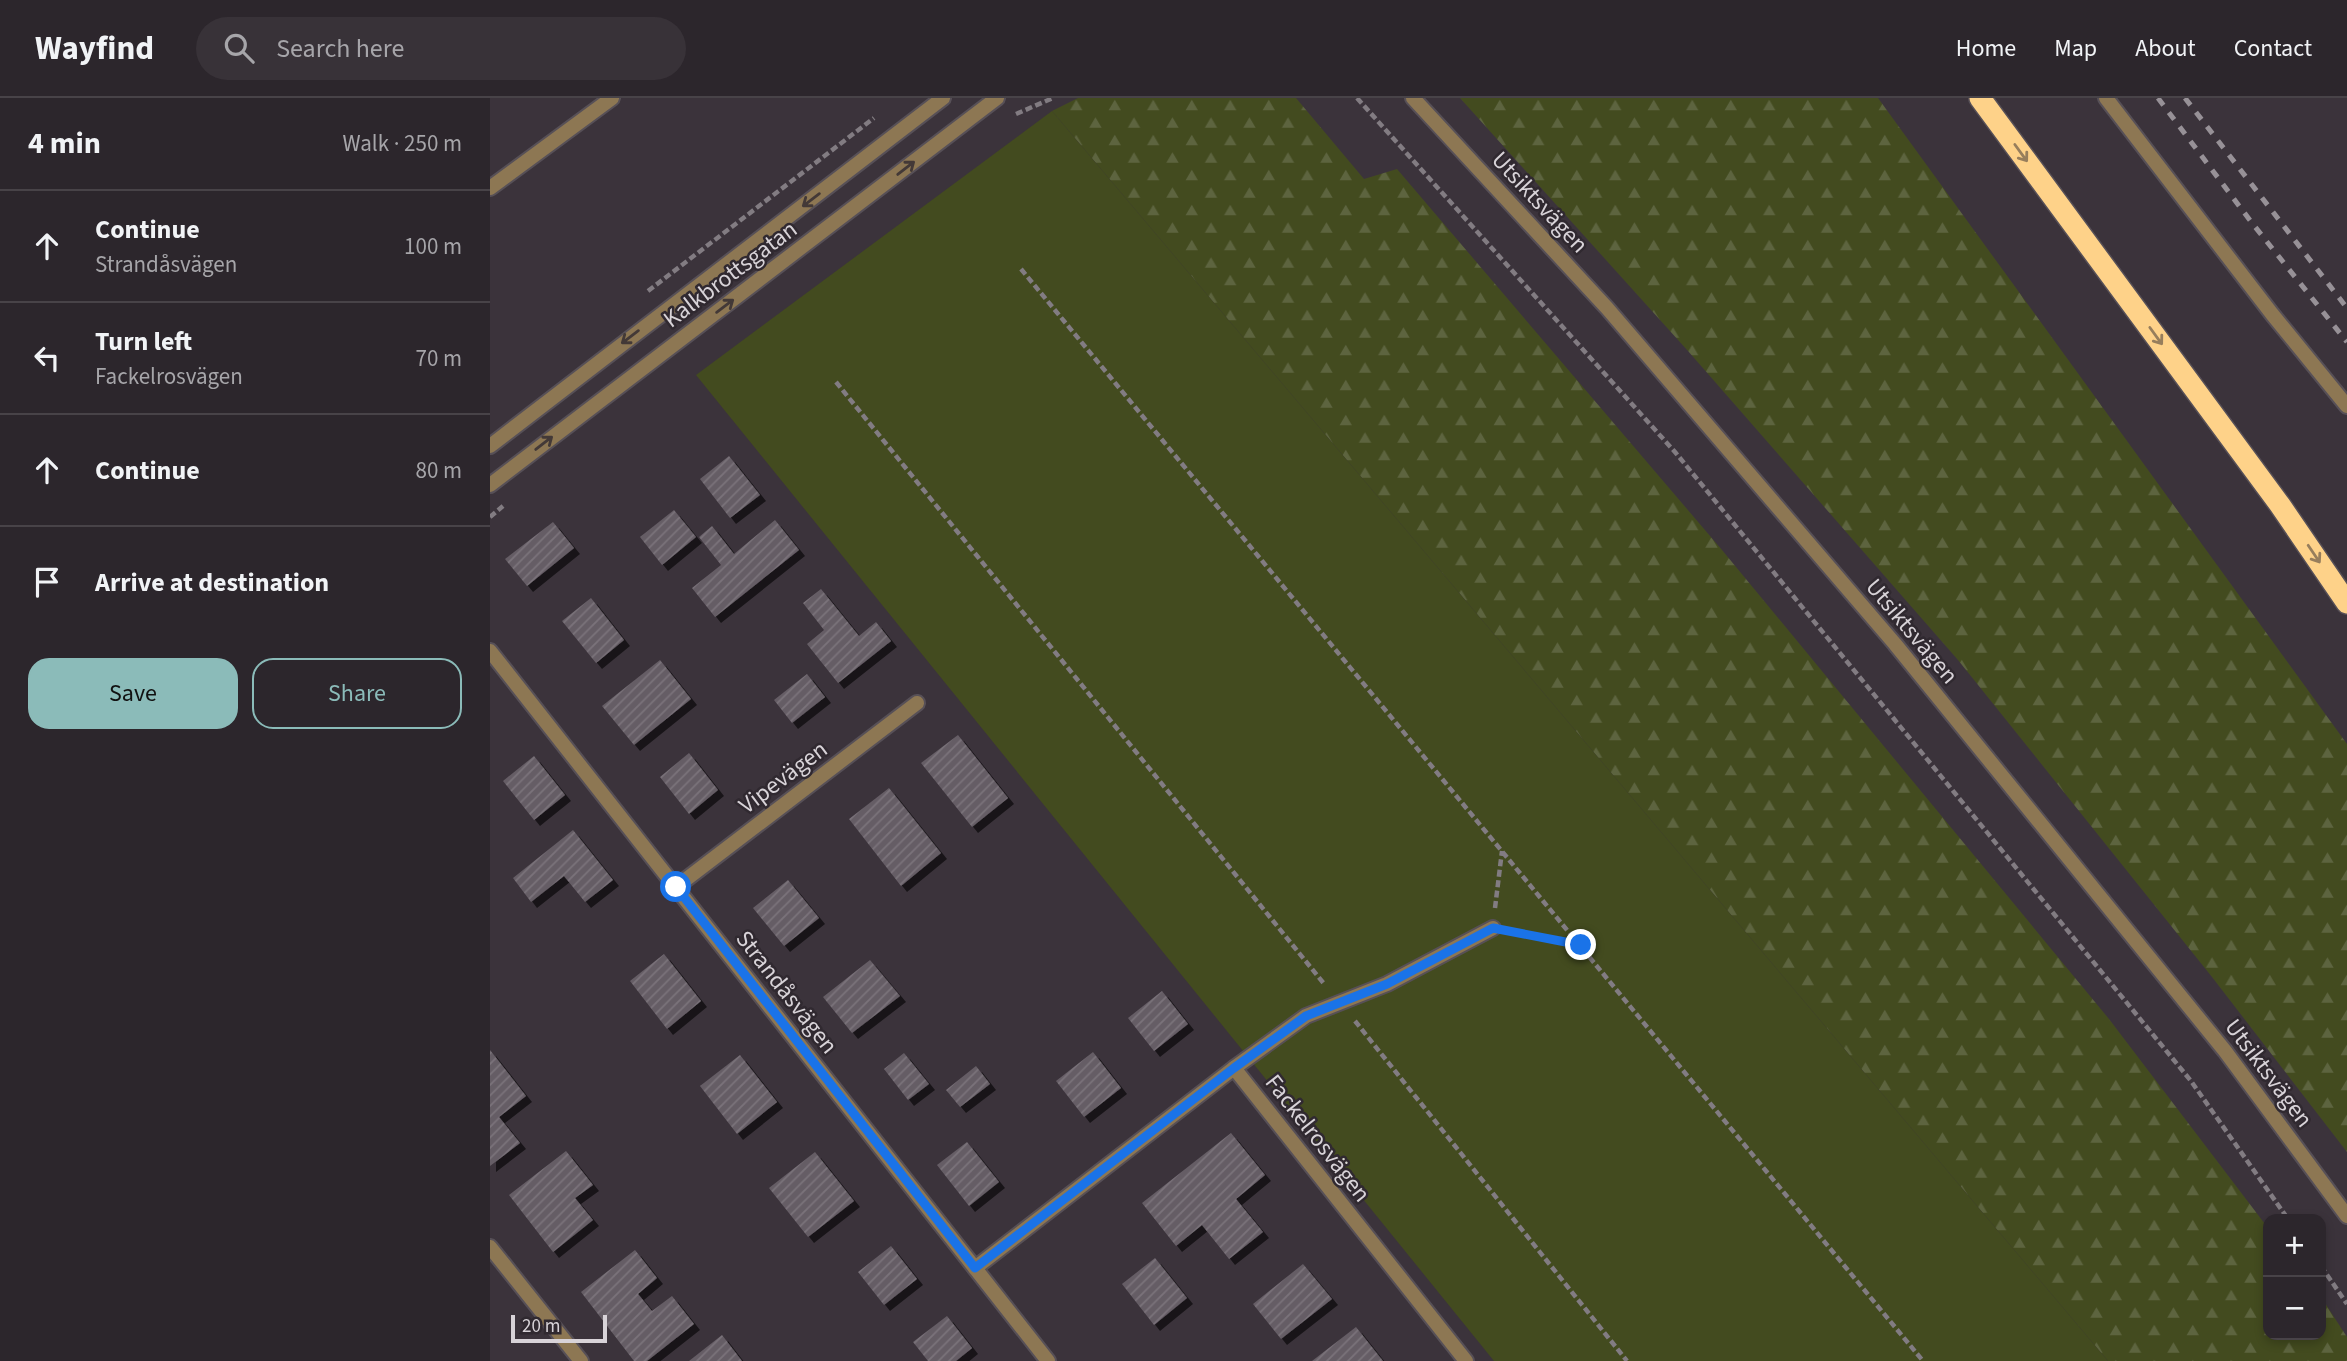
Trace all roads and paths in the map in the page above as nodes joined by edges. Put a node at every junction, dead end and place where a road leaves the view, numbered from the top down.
1 (612, 98) edge
2 (943, 98) edge
3 (997, 98) edge
4 (1357, 98) edge
5 (1413, 98) edge
6 (1980, 98) edge
7 (2106, 98) edge
8 (880, 114) dead end
9 (490, 188) edge
10 (1021, 269) dead end
11 (645, 294) dead end
12 (836, 382) dead end
13 (2347, 406) edge
14 (490, 446) edge
15 (490, 485) edge
16 (2347, 603) edge
17 (490, 651) edge
18 (917, 703) dead end
19 (1503, 850) junction
20 (676, 887) junction
21 (1493, 928) junction
22 (1581, 945) junction
23 (1340, 1003) junction
24 (1234, 1068) junction
25 (2284, 1214) edge
26 (2347, 1216) edge
27 (490, 1247) edge
28 (975, 1268) junction
29 (2326, 1273) edge
30 (2347, 1304) edge
31 (581, 1361) edge
32 (1048, 1361) edge
33 (1466, 1361) edge
34 (1627, 1361) edge
35 (1923, 1361) edge

1 - 9 street
2 -> 14 street, Kalkbrottsgatan
15 -> 3 street, Kalkbrottsgatan
4 - 25 path
5 - 26 street, Utsiktsvägen
6 -> 16 highway
7 - 13 street
8 - 11 path
10 - 19 path
12 - 23 path
17 - 20 street, Strandåsvägen
18 - 20 street, Vipevägen
19 - 21 path
19 - 22 path
20 - 28 street, Strandåsvägen
21 - 22 path
21 - 23 street
22 - 35 path
23 - 24 street
23 - 34 path
24 - 28 street, Fackelrosvägen
24 - 33 street, Fackelrosvägen
27 - 31 street
28 - 32 street, Strandåsvägen
29 - 30 path

